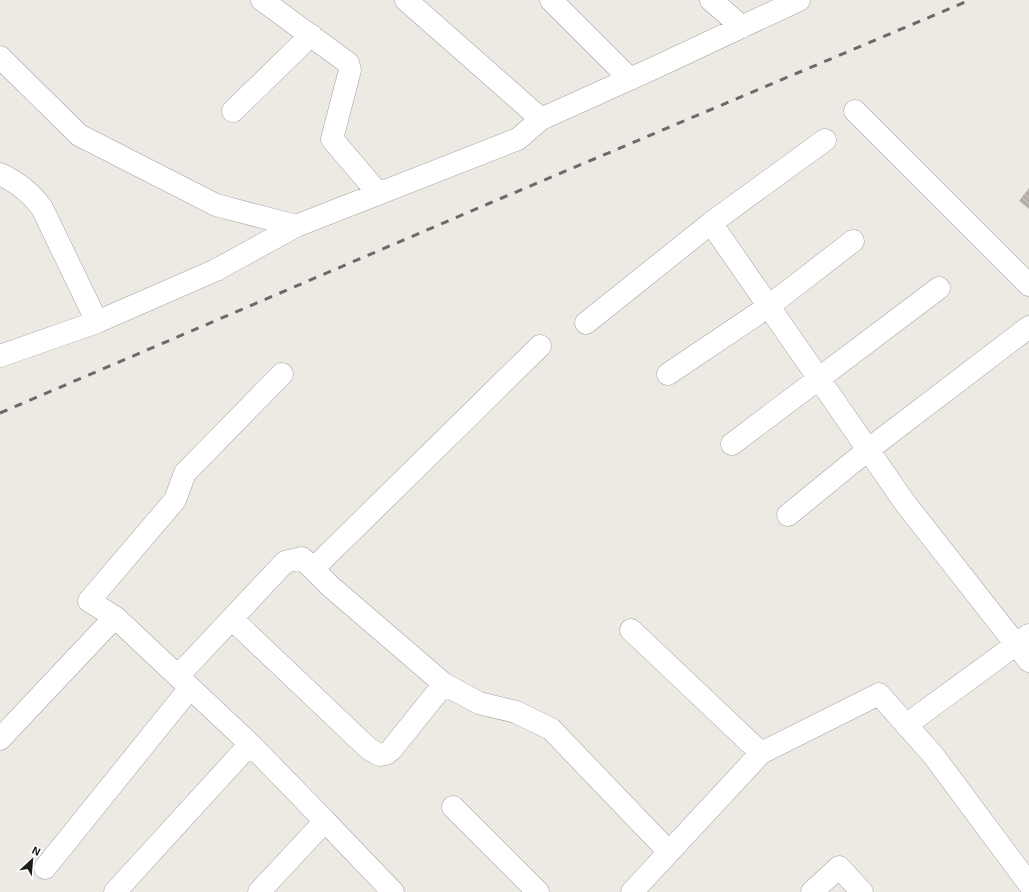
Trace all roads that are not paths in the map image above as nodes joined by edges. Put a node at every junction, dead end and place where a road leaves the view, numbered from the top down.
1 (262, 0) edge
2 (406, 0) edge
3 (551, 0) edge
4 (711, 0) edge
5 (799, 0) edge
6 (742, 27) junction
7 (310, 35) junction
8 (0, 56) edge
9 (630, 79) junction
10 (233, 111) dead end
11 (855, 111) dead end
12 (540, 119) junction
13 (825, 140) dead end
14 (0, 174) edge
15 (378, 193) junction
16 (711, 223) junction
17 (296, 226) junction
18 (853, 241) dead end
19 (1029, 285) edge
20 (939, 288) dead end
21 (769, 306) junction
22 (97, 322) junction
23 (586, 323) dead end
24 (1029, 327) edge
25 (540, 346) dead end
26 (0, 356) edge
27 (282, 374) dead end
28 (668, 374) dead end
29 (820, 379) junction
30 (732, 444) dead end
31 (869, 450) junction
32 (788, 515) dead end
33 (313, 569) junction
34 (115, 617) junction
35 (232, 619) junction
36 (631, 630) dead end
37 (1022, 639) edge
38 (1029, 662) edge
39 (184, 682) junction
40 (444, 684) junction
41 (906, 725) junction
42 (0, 739) edge
43 (250, 744) junction
44 (761, 753) junction
45 (453, 806) dead end
46 (325, 821) junction
47 (669, 852) junction
48 (45, 868) dead end
49 (1029, 884) edge
50 (115, 892) edge
51 (259, 892) edge
52 (393, 892) edge
53 (538, 892) edge
54 (632, 892) edge
55 (812, 892) edge
56 (862, 892) edge

1 - 7 street
2 - 12 street
3 - 9 street
4 - 6 street
5 - 6 street
6 - 9 street
7 - 10 street
7 - 15 street
8 - 17 street
9 - 12 street
11 - 19 street
12 - 15 street
13 - 16 street
14 - 22 street
15 - 17 street
16 - 21 street
16 - 23 street
17 - 22 street
18 - 21 street
20 - 29 street
21 - 28 street
21 - 29 street
22 - 26 street
24 - 31 street
25 - 33 street
27 - 34 street
29 - 30 street
29 - 31 street
31 - 32 street
31 - 37 street
33 - 35 street
33 - 40 street
34 - 39 street
34 - 42 street
35 - 39 street
35 - 40 street
36 - 44 street
37 - 38 street
37 - 41 street
39 - 43 street
39 - 48 street
40 - 47 street
41 - 44 street
41 - 49 street
43 - 46 street
43 - 50 street
44 - 47 street
45 - 53 street
46 - 51 street
46 - 52 street
47 - 54 street
55 - 56 street

